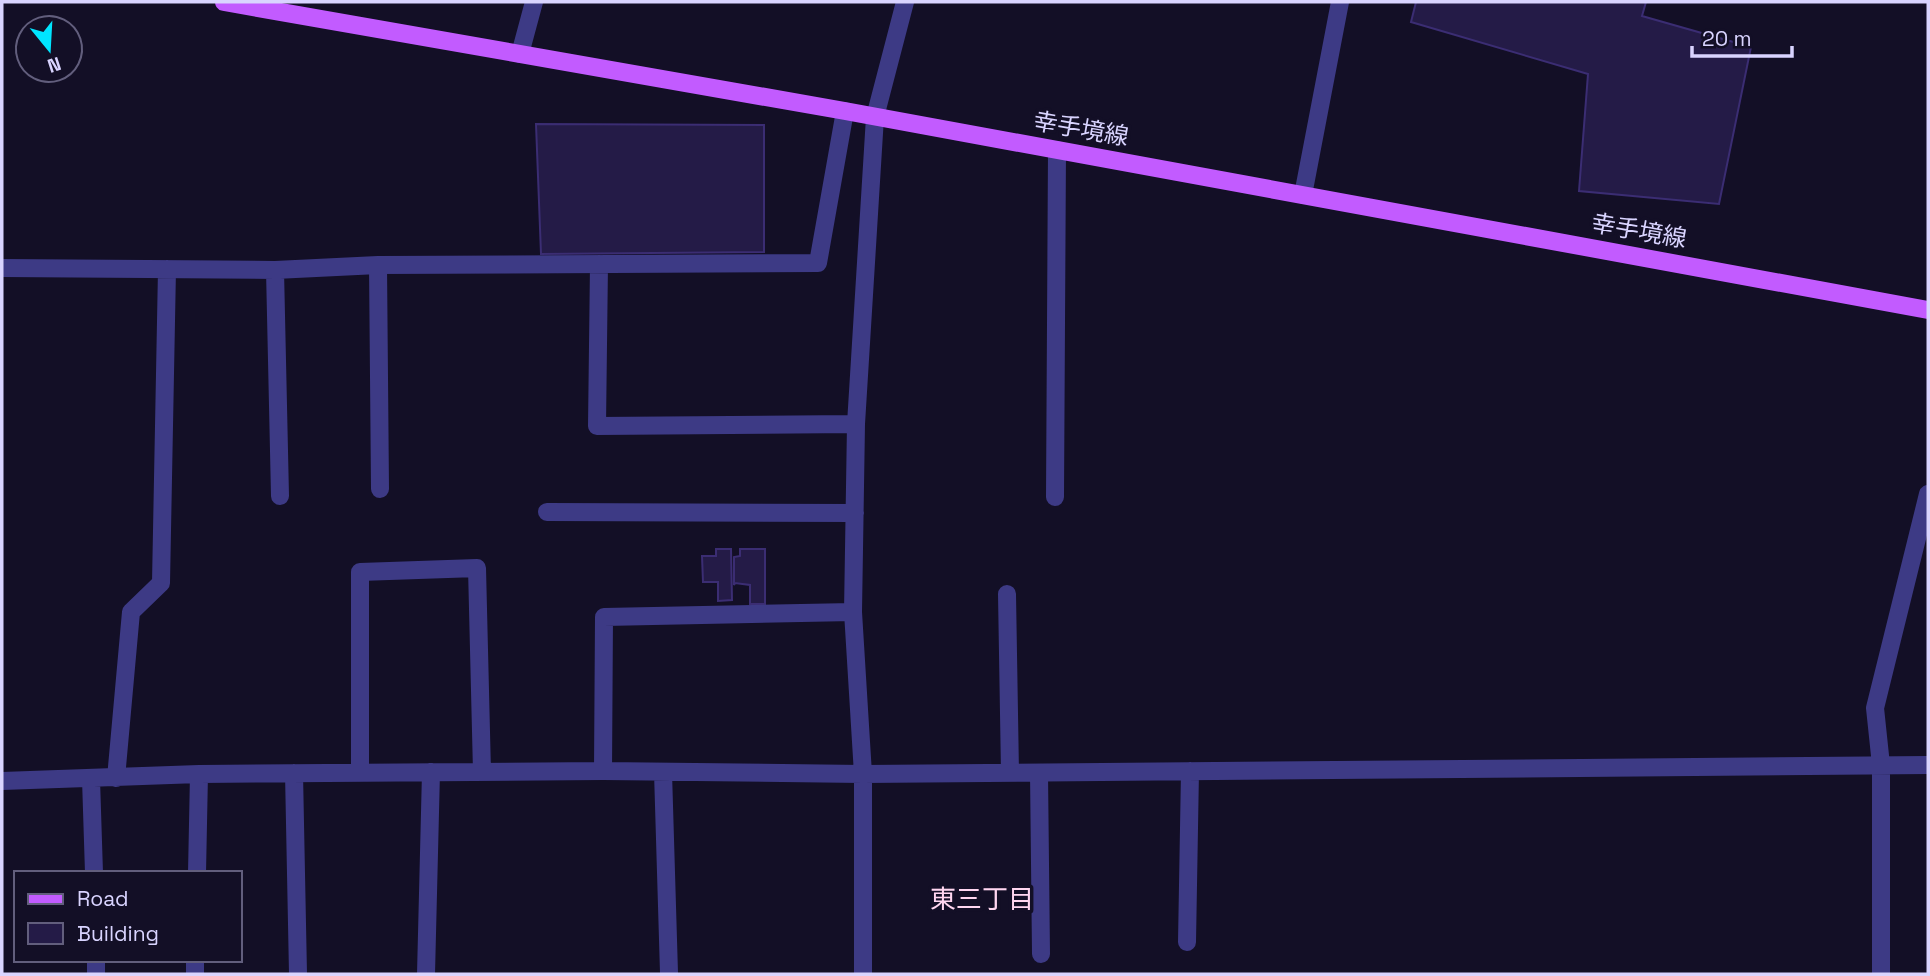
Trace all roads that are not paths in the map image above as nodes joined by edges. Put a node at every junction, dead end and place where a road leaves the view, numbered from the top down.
1 (224, 2) edge
2 (534, 2) edge
3 (905, 2) edge
4 (1340, 2) edge
5 (520, 54) junction
6 (845, 111) junction
7 (875, 117) junction
8 (1057, 150) junction
9 (1303, 195) junction
10 (599, 264) junction
11 (378, 265) junction
12 (2, 268) edge
13 (167, 269) junction
14 (275, 270) junction
15 (1928, 310) edge
16 (856, 424) junction
17 (380, 489) dead end
18 (1928, 494) edge
19 (280, 496) dead end
20 (1055, 497) dead end
21 (547, 512) dead end
22 (855, 513) junction
23 (1007, 594) dead end
24 (853, 612) junction
25 (1881, 765) junction
26 (1928, 765) edge
27 (603, 771) junction
28 (1190, 771) junction
29 (431, 772) junction
30 (482, 772) junction
31 (663, 772) junction
32 (294, 773) junction
33 (360, 773) junction
34 (1010, 773) junction
35 (1039, 773) junction
36 (199, 774) junction
37 (863, 774) junction
38 (116, 778) junction
39 (92, 779) junction
40 (2, 781) edge
41 (94, 871) edge
42 (197, 871) edge
43 (1187, 942) dead end
44 (1041, 954) dead end
45 (668, 973) edge
46 (298, 974) edge
47 (426, 974) edge
48 (863, 974) edge
49 (1881, 974) edge

1 - 5 main road, 幸手境線
2 - 5 street
3 - 7 street
4 - 9 street
5 - 6 main road, 幸手境線
6 - 7 main road, 幸手境線
6 - 10 street
7 - 8 main road, 幸手境線
7 - 16 street
8 - 9 main road, 幸手境線
8 - 20 street
9 - 15 main road, 幸手境線
10 - 11 street
10 - 16 street
11 - 14 street
11 - 17 street
12 - 13 street
13 - 14 street
13 - 38 street
14 - 19 street
16 - 22 street
18 - 25 street
21 - 22 street
22 - 24 street
23 - 34 street
24 - 27 street
24 - 37 street
25 - 26 street
25 - 28 street
25 - 49 street
27 - 30 street
27 - 31 street
28 - 35 street
28 - 43 street
29 - 30 street
29 - 33 street
29 - 47 street
30 - 33 street
31 - 37 street
31 - 45 street
32 - 33 street
32 - 36 street
32 - 46 street
34 - 35 street
34 - 37 street
35 - 44 street
36 - 38 street
36 - 42 street
37 - 48 street
38 - 39 street
39 - 40 street
39 - 41 street

